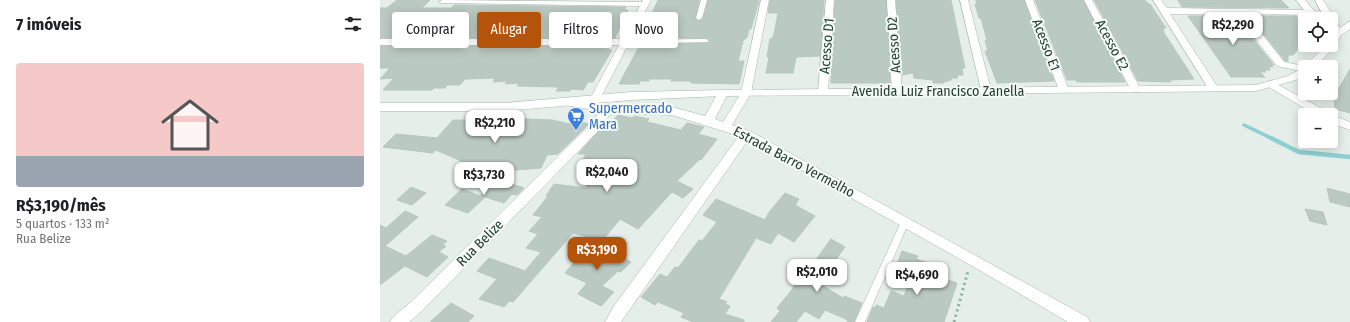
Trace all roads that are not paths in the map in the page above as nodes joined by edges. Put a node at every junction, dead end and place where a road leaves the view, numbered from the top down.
1 (704, 0) edge
2 (766, 0) edge
3 (830, 0) edge
4 (891, 0) edge
5 (964, 0) edge
6 (1029, 0) edge
7 (1088, 0) edge
8 (1157, 0) edge
9 (1300, 0) edge
10 (1319, 0) edge
11 (442, 2) dead end
12 (646, 2) edge
13 (1164, 11) junction
14 (641, 12) edge
15 (1239, 12) junction
16 (1310, 12) edge
17 (1326, 12) edge
18 (1298, 15) edge
19 (700, 18) dead end
20 (1350, 24) edge
21 (1338, 35) edge
22 (678, 41) edge
23 (706, 41) dead end
24 (380, 42) edge
25 (620, 42) edge
26 (622, 48) edge
27 (1322, 52) edge
28 (1315, 60) edge
29 (1298, 68) edge
30 (1298, 74) edge
31 (1270, 84) junction
32 (1214, 89) junction
33 (986, 90) junction
34 (1064, 90) junction
35 (1136, 90) junction
36 (823, 91) junction
37 (896, 91) junction
38 (746, 92) junction
39 (723, 93) junction
40 (595, 99) junction
41 (569, 102) junction
42 (380, 107) edge
43 (1312, 108) edge
44 (608, 109) junction
45 (708, 121) junction
46 (1338, 122) edge
47 (1350, 126) edge
48 (725, 127) junction
49 (746, 134) junction
50 (905, 222) junction
51 (398, 322) edge
52 (613, 322) edge
53 (860, 322) edge
54 (1082, 322) edge

1 - 19 lane
2 - 38 street
3 - 36 street, Acesso D1
4 - 37 street, Acesso D2
5 - 33 street
6 - 34 street, Acesso E1
7 - 35 street, Acesso E2
8 - 13 street
9 - 16 street
10 - 17 street
11 - 12 lane
12 - 14 street
13 - 15 street
13 - 32 street
15 - 18 street
15 - 29 street
20 - 21 street
22 - 23 lane
24 - 25 street
26 - 40 street
27 - 28 street
30 - 31 street, Avenida Luiz Francisco Zanella
31 - 32 street, Avenida Luiz Francisco Zanella
31 - 43 street
32 - 35 street, Avenida Luiz Francisco Zanella
33 - 34 street, Avenida Luiz Francisco Zanella
33 - 37 street, Avenida Luiz Francisco Zanella
34 - 35 street, Avenida Luiz Francisco Zanella
36 - 37 street, Avenida Luiz Francisco Zanella
36 - 38 street, Avenida Luiz Francisco Zanella
38 - 39 street, Avenida Luiz Francisco Zanella
38 - 48 street
39 - 40 street, Avenida Luiz Francisco Zanella
39 - 45 street
40 - 41 street, Avenida Luiz Francisco Zanella
41 - 42 street, Estrada Barro Vermelho
41 - 44 street, Estrada Barro Vermelho
44 - 45 street, Estrada Barro Vermelho
44 - 51 street, Rua Belize
45 - 48 street, Estrada Barro Vermelho
46 - 47 street
48 - 49 street, Estrada Barro Vermelho
49 - 50 street, Estrada Barro Vermelho
49 - 52 street
50 - 53 lane
50 - 54 street, Estrada Barro Vermelho

